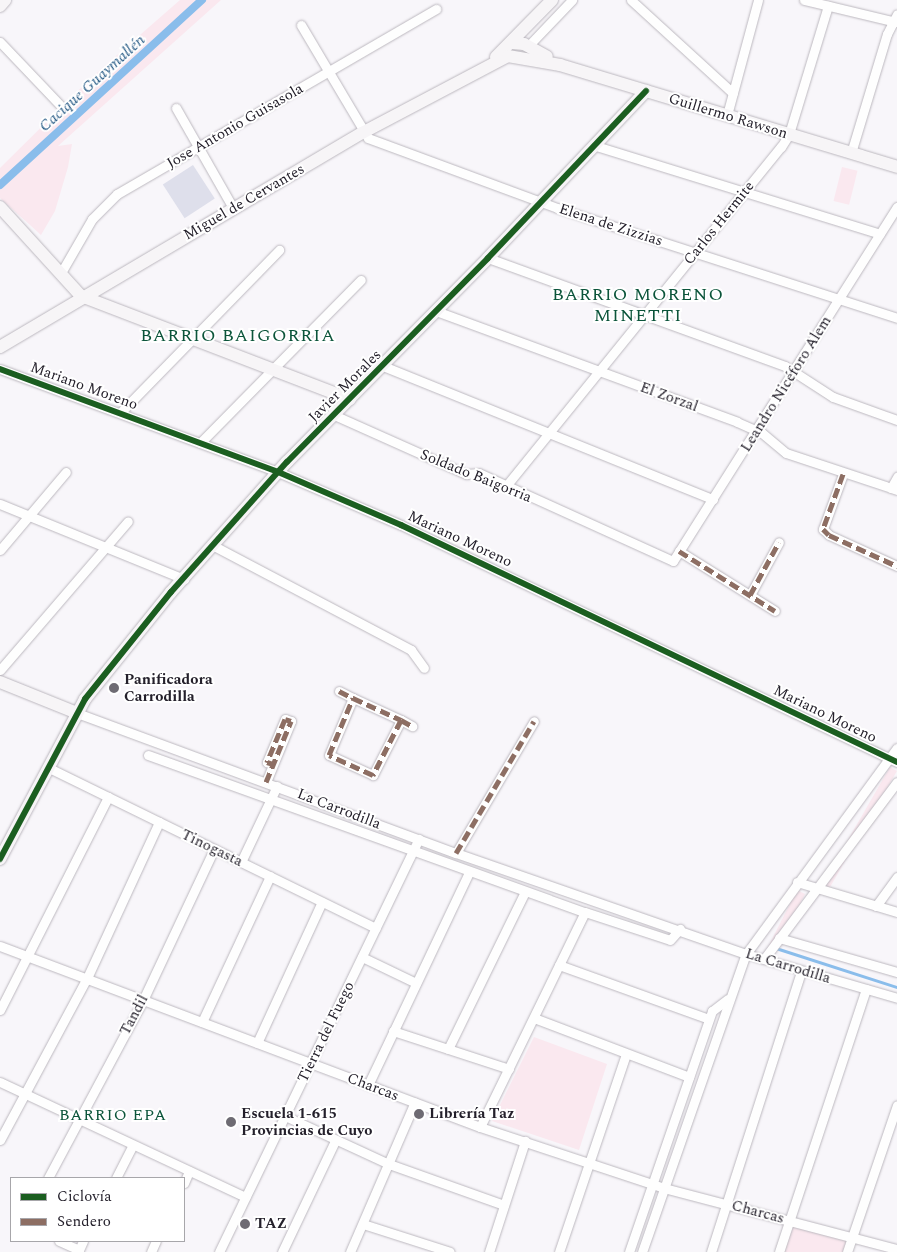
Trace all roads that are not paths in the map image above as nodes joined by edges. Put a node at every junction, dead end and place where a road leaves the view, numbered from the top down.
1 (5, 0) edge
2 (552, 0) edge
3 (572, 0) edge
4 (631, 0) edge
5 (758, 0) edge
6 (804, 0) edge
7 (0, 6) edge
8 (828, 6) junction
9 (436, 9) dead end
10 (896, 19) edge
11 (301, 25) dead end
12 (0, 42) edge
13 (525, 42) junction
14 (508, 56) joint
15 (491, 62) junction
16 (327, 72) junction
17 (646, 91) junction
18 (733, 93) junction
19 (60, 105) dead end
20 (176, 108) dead end
21 (727, 116) junction
22 (362, 133) junction
23 (789, 134) junction
24 (596, 146) junction
25 (200, 148) junction
26 (851, 153) junction
27 (897, 167) edge
28 (744, 192) junction
29 (543, 201) junction
30 (897, 206) edge
31 (0, 207) edge
32 (233, 208) junction
33 (880, 234) junction
34 (279, 250) dead end
35 (695, 252) junction
36 (488, 258) junction
37 (62, 272) junction
38 (361, 280) dead end
39 (81, 296) junction
40 (839, 300) junction
41 (436, 311) junction
42 (644, 314) junction
43 (897, 318) edge
44 (192, 339) junction
45 (0, 347) edge
46 (383, 366) junction
47 (0, 369) edge
48 (272, 370) junction
49 (795, 371) junction
50 (599, 372) junction
51 (350, 399) junction
52 (120, 413) junction
53 (334, 415) junction
54 (897, 420) edge
55 (756, 431) junction
56 (550, 433) junction
57 (200, 443) junction
58 (66, 472) dead end
59 (278, 472) junction
60 (843, 474) junction
61 (897, 477) edge
62 (506, 486) junction
63 (894, 489) edge
64 (713, 499) junction
65 (0, 504) edge
66 (29, 516) junction
67 (128, 521) dead end
68 (779, 542) dead end
69 (214, 546) junction
70 (106, 547) junction
71 (0, 550) edge
72 (679, 551) junction
73 (674, 561) joint
74 (897, 566) edge
75 (184, 579) junction
76 (750, 595) junction
77 (776, 610) dead end
78 (424, 668) dead end
79 (0, 670) edge
80 (0, 682) edge
81 (339, 691) dead end
82 (353, 698) junction
83 (77, 712) junction
84 (401, 720) junction
85 (534, 721) dead end
86 (412, 726) dead end
87 (897, 748) edge
88 (148, 754) dead end
89 (893, 760) edge
90 (273, 764) dead end
91 (47, 767) junction
92 (266, 782) junction
93 (897, 782) edge
94 (277, 786) junction
95 (108, 796) junction
96 (271, 800) junction
97 (159, 822) junction
98 (419, 839) junction
99 (214, 849) junction
100 (413, 853) junction
101 (456, 853) junction
102 (0, 859) edge
103 (241, 862) junction
104 (469, 872) junction
105 (270, 876) junction
106 (897, 877) edge
107 (797, 882) junction
108 (817, 888) junction
109 (525, 892) junction
110 (322, 902) junction
111 (876, 906) junction
112 (585, 912) junction
113 (897, 912) edge
114 (376, 928) junction
115 (680, 929) junction
116 (779, 938) junction
117 (0, 946) edge
118 (746, 954) junction
119 (29, 957) junction
120 (362, 957) junction
121 (764, 959) junction
122 (559, 965) junction
123 (801, 971) junction
124 (897, 972) edge
125 (87, 978) junction
126 (416, 983) junction
127 (866, 989) junction
128 (728, 998) junction
129 (897, 998) edge
130 (143, 1000) junction
131 (0, 1010) edge
132 (534, 1018) junction
133 (709, 1019) junction
134 (202, 1022) junction
135 (393, 1031) junction
136 (257, 1043) junction
137 (448, 1049) junction
138 (626, 1054) junction
139 (310, 1063) junction
140 (509, 1070) junction
141 (689, 1077) junction
142 (0, 1082) edge
143 (368, 1084) junction
144 (24, 1093) junction
145 (415, 1102) junction
146 (897, 1104) edge
147 (285, 1116) junction
148 (78, 1119) junction
149 (480, 1127) junction
150 (0, 1140) edge
151 (334, 1141) junction
152 (525, 1141) junction
153 (133, 1145) junction
154 (589, 1163) junction
155 (389, 1164) junction
156 (189, 1171) junction
157 (49, 1177) edge
158 (117, 1177) edge
159 (185, 1181) edge
160 (652, 1184) junction
161 (664, 1188) junction
162 (245, 1197) junction
163 (727, 1204) junction
164 (504, 1205) junction
165 (790, 1220) junction
166 (363, 1224) junction
167 (852, 1238) junction
168 (62, 1242) edge
169 (83, 1242) edge
170 (897, 1249) edge
171 (219, 1252) edge
172 (282, 1252) edge
173 (350, 1252) edge
174 (450, 1252) edge
175 (489, 1252) edge
176 (559, 1252) edge
177 (629, 1252) edge
178 (642, 1252) edge
179 (711, 1252) edge
180 (779, 1252) edge
181 (847, 1252) edge

1 - 7 street
2 - 13 street, Miguel de Cervantes
3 - 13 street
4 - 18 street
5 - 18 street
6 - 8 street
8 - 10 street
8 - 23 street, Carlos Hermite
9 - 16 street, Jose Antonio Guisasola
10 - 26 street
11 - 16 street
12 - 19 street
13 - 14 street, Guillermo Rawson
13 - 15 street, Miguel de Cervantes
13 - 17 street, Guillermo Rawson
14 - 15 street, Miguel de Cervantes
15 - 22 street, Miguel de Cervantes
16 - 22 street
16 - 25 street, Jose Antonio Guisasola
17 - 21 street, Guillermo Rawson
17 - 24 street, Javier Morales
18 - 21 street
20 - 25 street
21 - 23 street, Guillermo Rawson
22 - 29 street, Elena de Zizzias
22 - 32 street, Miguel de Cervantes
23 - 26 street, Guillermo Rawson
23 - 28 street, Carlos Hermite
24 - 28 street
24 - 29 street, Javier Morales
25 - 32 street
25 - 37 street, Jose Antonio Guisasola
26 - 27 street, Guillermo Rawson
28 - 33 street
28 - 35 street, Carlos Hermite
29 - 35 street, Elena de Zizzias
29 - 36 street, Javier Morales
30 - 33 street, Leandro Nicéforo Alem
31 - 37 street
32 - 39 street, Miguel de Cervantes
33 - 40 street, Leandro Nicéforo Alem
34 - 44 street
35 - 40 street, Elena de Zizzias
35 - 42 street, Carlos Hermite
36 - 41 street, Javier Morales
36 - 42 street
37 - 39 street
38 - 48 street
39 - 44 street
39 - 45 street, Miguel de Cervantes
40 - 43 street, Elena de Zizzias
40 - 49 street, Leandro Nicéforo Alem
41 - 46 street, Javier Morales
41 - 50 street, El Zorzal
42 - 49 street
42 - 50 street, Carlos Hermite
44 - 48 street
44 - 52 street
46 - 51 street, Javier Morales
46 - 56 street
47 - 52 street, Mariano Moreno
48 - 51 street
48 - 57 street
49 - 54 street
49 - 55 street, Leandro Nicéforo Alem
50 - 55 street, El Zorzal
50 - 56 street, Carlos Hermite
51 - 53 street, Javier Morales
52 - 57 street, Mariano Moreno
53 - 59 street, Javier Morales
53 - 62 street, Soldado Baigorria
55 - 60 street, El Zorzal
55 - 64 street, Leandro Nicéforo Alem
56 - 62 street, Carlos Hermite
56 - 64 street
57 - 59 street, Mariano Moreno
58 - 66 street
59 - 69 street, Javier Morales
59 - 89 street, Mariano Moreno
60 - 63 street, El Zorzal
60 - 74 street
61 - 63 street
62 - 73 street, Soldado Baigorria
64 - 72 street, Leandro Nicéforo Alem
65 - 66 street
66 - 70 street
66 - 71 street
67 - 70 street
68 - 76 street
69 - 75 street, Javier Morales
69 - 78 street
70 - 75 street
70 - 79 street
72 - 73 street, Leandro Nicéforo Alem
72 - 76 street
75 - 83 street, Javier Morales
76 - 77 street
80 - 83 street, La Carrodilla
81 - 82 street
82 - 84 street
82 - 84 street
83 - 91 street, Javier Morales
83 - 92 street, La Carrodilla
84 - 86 street
85 - 101 street
87 - 89 street
88 - 96 street, La Carrodilla
89 - 107 street
90 - 92 street
91 - 95 street, Tinogasta
91 - 102 street, Javier Morales
92 - 94 street, La Carrodilla
93 - 108 street
94 - 96 street
94 - 98 street, La Carrodilla
95 - 97 street, Tinogasta
95 - 119 street
96 - 100 street, La Carrodilla
96 - 103 street
97 - 99 street, Tinogasta
97 - 125 street
98 - 100 street, Tierra del Fuego
98 - 101 street, La Carrodilla
99 - 103 street, Tinogasta
99 - 130 street, Tandil
100 - 104 street, La Carrodilla
100 - 114 street, Tierra del Fuego
101 - 115 street, La Carrodilla
103 - 105 street, Tinogasta
104 - 109 street, La Carrodilla
104 - 126 street
105 - 110 street, Tinogasta
105 - 134 street
106 - 111 street
107 - 108 street
107 - 118 street
108 - 111 street
108 - 116 street
109 - 112 street, La Carrodilla
109 - 137 street
110 - 114 street, Tinogasta
110 - 136 street
111 - 113 street
112 - 115 street, La Carrodilla
112 - 122 street
114 - 120 street, Tierra del Fuego
115 - 118 street, La Carrodilla
116 - 121 street
116 - 124 street, La Carrodilla
117 - 119 street, Charcas
118 - 121 street, La Carrodilla
118 - 128 street
119 - 125 street, Charcas
119 - 131 street
120 - 126 street
120 - 139 street, Tierra del Fuego
121 - 123 street, La Carrodilla
122 - 132 street
122 - 133 street
123 - 127 street, La Carrodilla
123 - 163 street
125 - 130 street, Charcas
125 - 144 street
126 - 135 street
127 - 129 street, La Carrodilla
127 - 165 street
128 - 133 street
128 - 161 street
130 - 134 street, Charcas
130 - 148 street, Tandil
132 - 138 street
132 - 140 street
133 - 141 street
134 - 136 street, Charcas
135 - 137 street
135 - 143 street
136 - 139 street, Charcas
137 - 140 street
138 - 141 street
138 - 154 street
139 - 143 street, Charcas
139 - 147 street, Tierra del Fuego
140 - 149 street
141 - 160 street
142 - 144 street
143 - 145 street, Charcas
144 - 148 street
144 - 150 street
145 - 149 street, Charcas
145 - 155 street
146 - 167 street
147 - 151 street
147 - 162 street, Tierra del Fuego
148 - 153 street
148 - 157 street, Tandil
149 - 152 street, Charcas
151 - 155 street
151 - 172 street
152 - 154 street, Charcas
152 - 164 street
153 - 156 street
153 - 158 street
154 - 160 street, Charcas
154 - 176 street
155 - 164 street
155 - 166 street
156 - 159 street
156 - 162 street
160 - 161 street, Charcas
160 - 177 street
161 - 163 street, Charcas
161 - 178 street
162 - 171 street, Tierra del Fuego
163 - 165 street, Charcas
163 - 179 street
164 - 175 street
165 - 167 street, Charcas
165 - 180 street
166 - 173 street
166 - 174 street
167 - 170 street, Charcas
167 - 181 street
168 - 169 street

